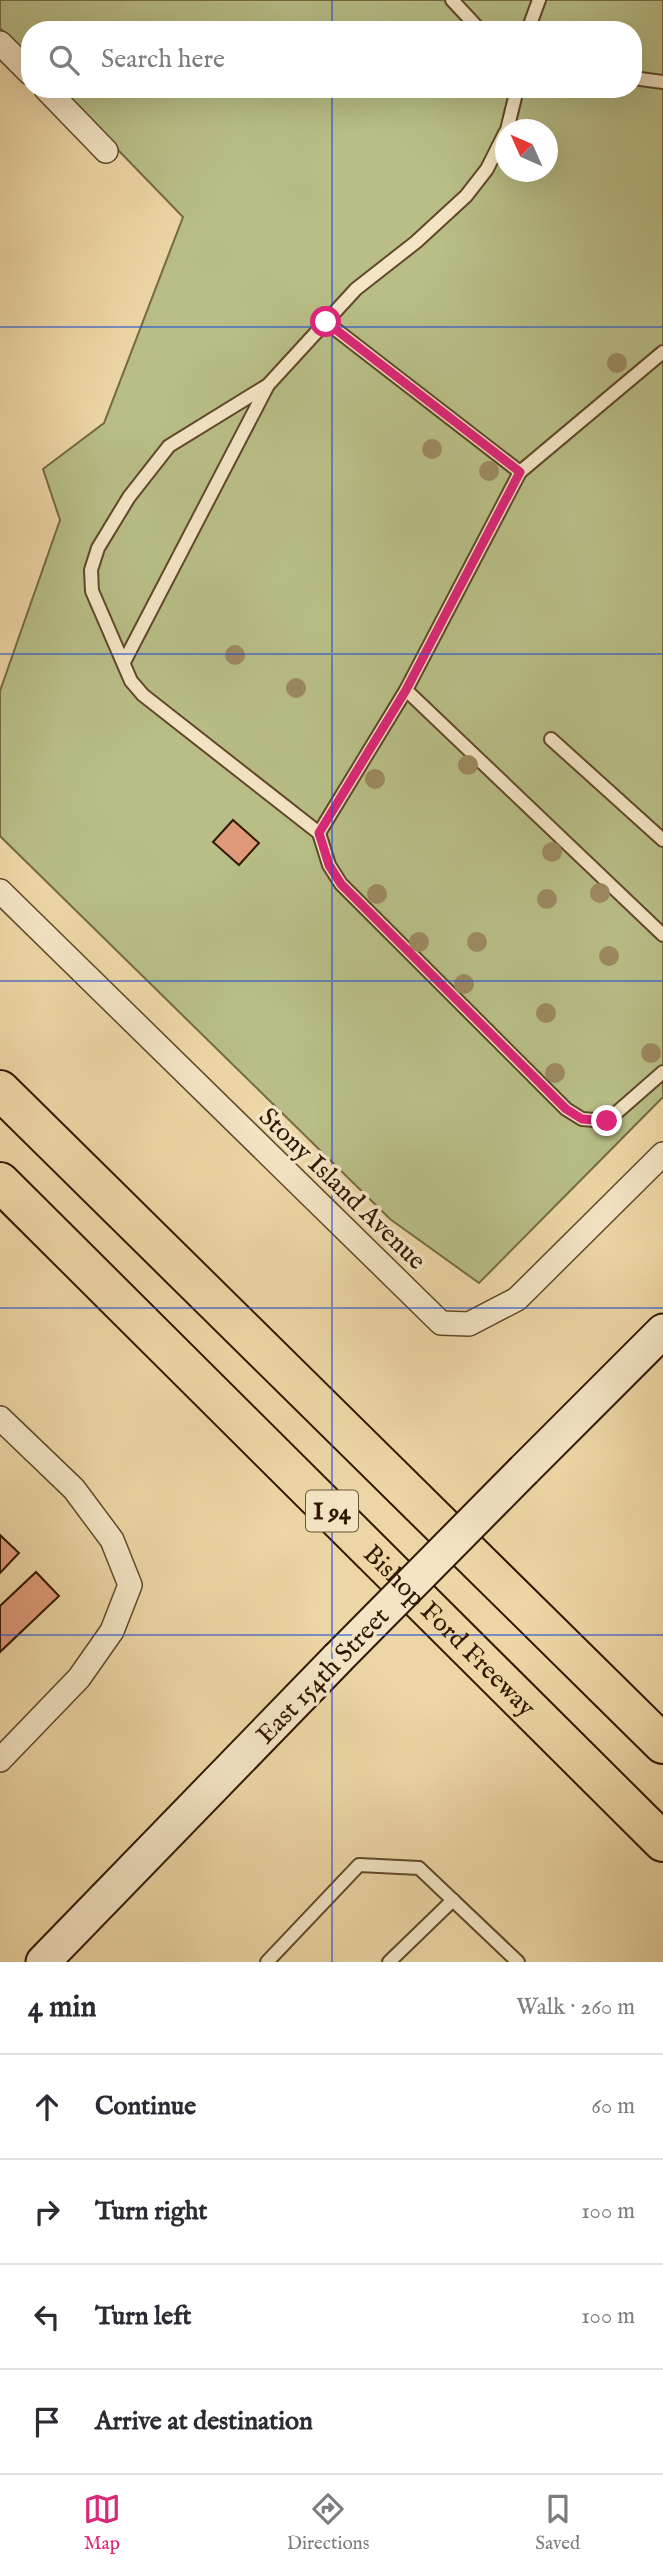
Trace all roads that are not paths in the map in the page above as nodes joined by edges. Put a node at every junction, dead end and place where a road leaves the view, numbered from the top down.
1 (452, 0) edge
2 (539, 0) edge
3 (472, 21) edge
4 (531, 21) edge
5 (0, 43) edge
6 (21, 64) edge
7 (642, 79) edge
8 (663, 82) edge
9 (55, 98) edge
10 (515, 98) edge
11 (509, 119) edge
12 (106, 151) dead end
13 (495, 153) edge
14 (326, 322) junction
15 (663, 352) edge
16 (268, 385) junction
17 (520, 472) junction
18 (124, 662) junction
19 (406, 690) junction
20 (551, 739) dead end
21 (319, 833) junction
22 (663, 840) edge
23 (0, 891) edge
24 (663, 935) edge
25 (663, 1072) edge
26 (0, 1090) edge
27 (663, 1154) edge
28 (0, 1182) edge
29 (663, 1331) edge
30 (0, 1418) edge
31 (663, 1744) edge
32 (0, 1760) edge
33 (663, 1842) edge
34 (453, 1900) junction
35 (43, 1962) edge
36 (267, 1962) edge
37 (389, 1962) edge
38 (518, 1962) edge

1 - 3 lane
2 - 4 lane
5 - 6 street
7 - 8 lane
9 - 12 street
10 - 11 lane
13 - 14 lane
14 - 16 lane
14 - 17 lane
15 - 17 lane
16 - 18 lane
16 - 18 lane
17 - 19 lane
18 - 21 lane
19 - 21 lane
19 - 24 lane
20 - 22 lane
21 - 25 lane
23 - 27 street, Stony Island Avenue
26 - 31 highway, I 94
28 - 33 highway, Bishop Ford Freeway / I 94
29 - 35 street, East 154th Street, bridge
30 - 32 street
34 - 36 lane
34 - 37 lane
34 - 38 lane

